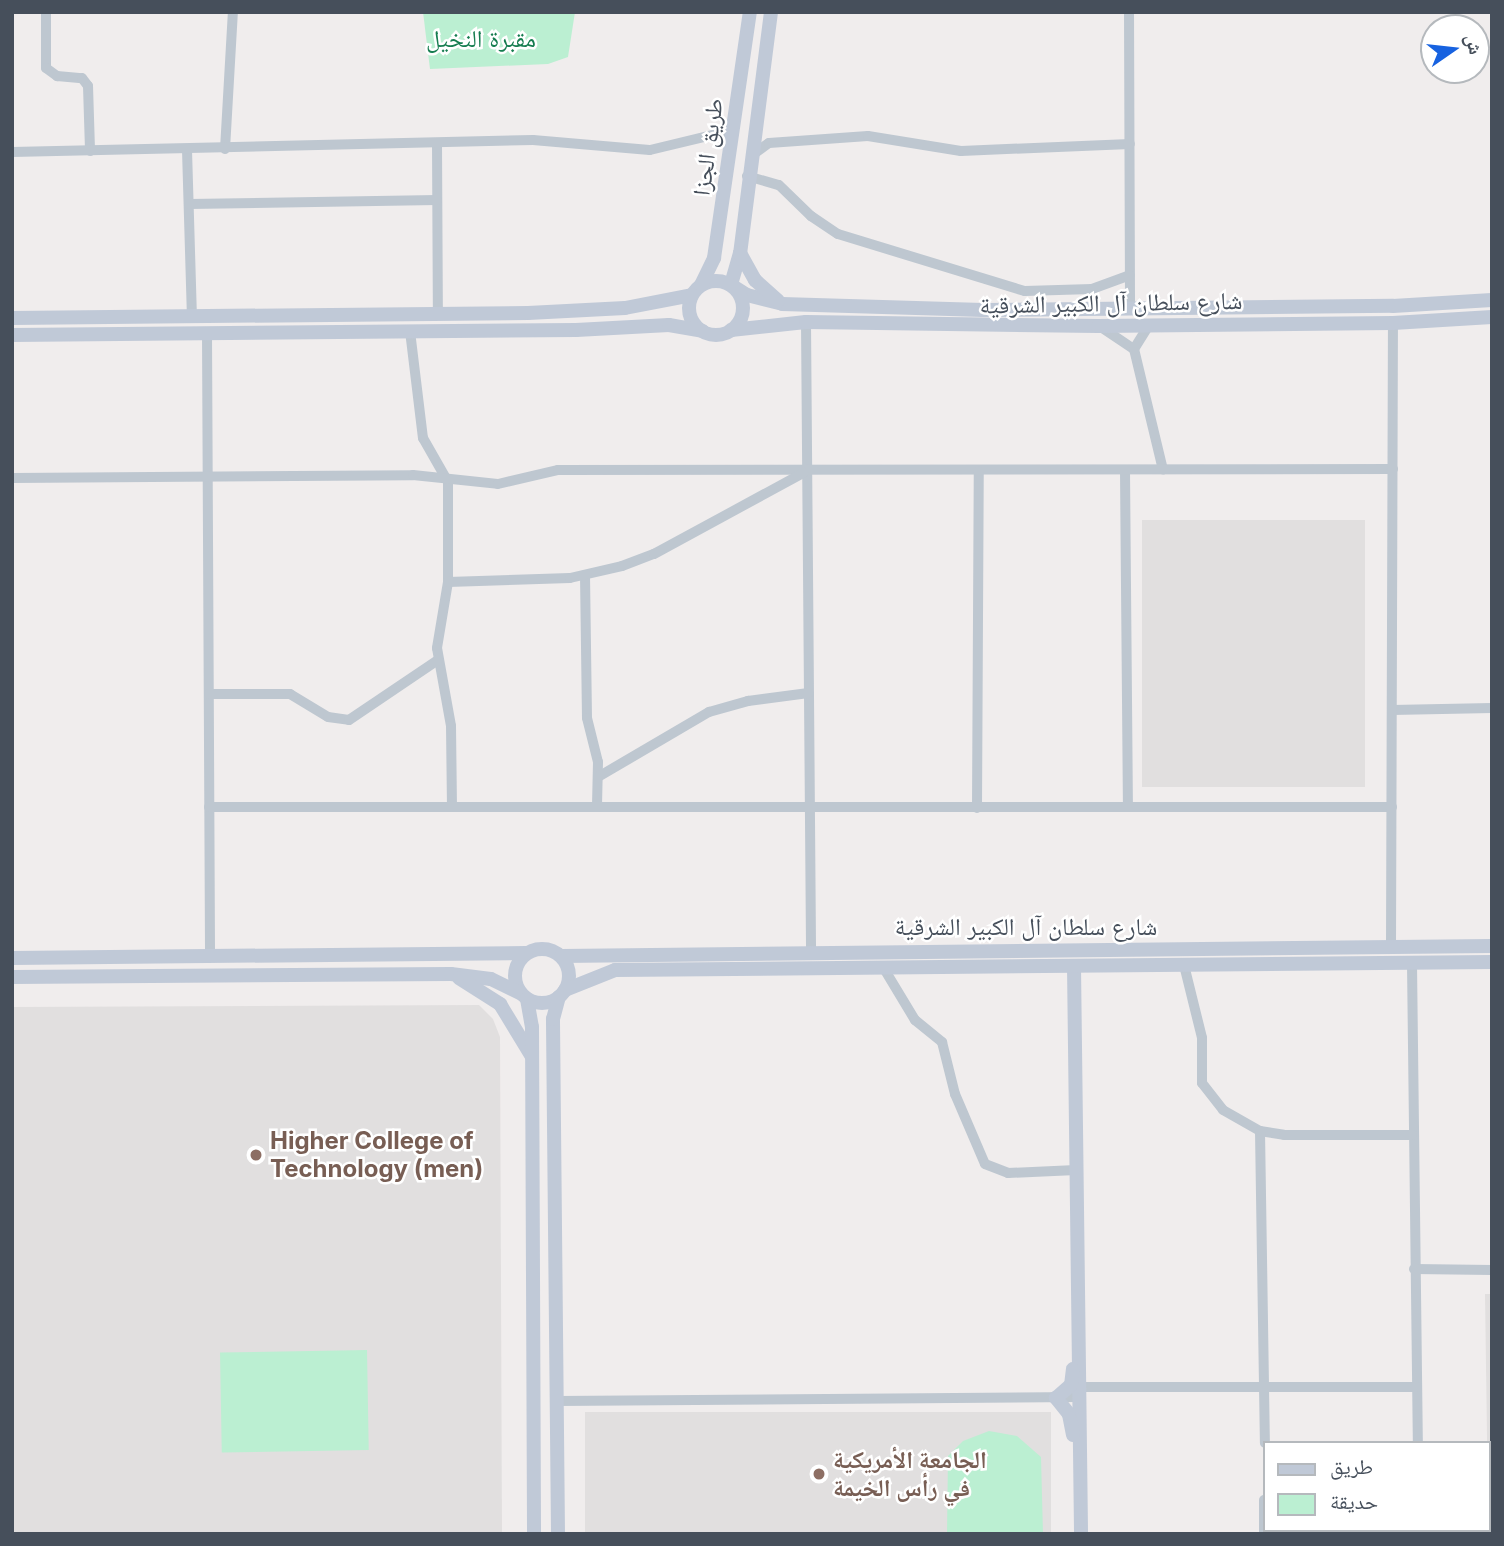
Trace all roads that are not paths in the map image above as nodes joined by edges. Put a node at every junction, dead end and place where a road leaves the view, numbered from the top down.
1 (46, 12) edge
2 (233, 12) edge
3 (750, 12) edge
4 (771, 12) edge
5 (1129, 12) edge
6 (754, 127) junction
7 (733, 130) junction
8 (769, 143) junction
9 (437, 144) junction
10 (1130, 144) junction
11 (225, 149) junction
12 (187, 150) junction
13 (90, 151) junction
14 (12, 152) edge
15 (750, 157) junction
16 (747, 176) junction
17 (438, 200) junction
18 (189, 204) junction
19 (740, 253) junction
20 (1130, 275) junction
21 (731, 285) junction
22 (697, 290) junction
23 (1492, 300) edge
24 (782, 304) junction
25 (1130, 309) junction
26 (438, 314) junction
27 (192, 317) junction
28 (1492, 317) edge
29 (12, 318) edge
30 (806, 323) junction
31 (1393, 323) junction
32 (1098, 326) junction
33 (1149, 326) junction
34 (731, 330) junction
35 (410, 331) junction
36 (702, 331) junction
37 (207, 334) junction
38 (12, 335) edge
39 (1134, 349) junction
40 (1393, 469) junction
41 (1163, 470) junction
42 (807, 471) junction
43 (979, 471) junction
44 (1125, 471) junction
45 (209, 475) junction
46 (12, 478) edge
47 (448, 482) junction
48 (585, 575) junction
49 (448, 582) junction
50 (438, 660) junction
51 (808, 693) junction
52 (209, 694) junction
53 (1492, 708) edge
54 (1392, 710) junction
55 (598, 777) junction
56 (209, 807) junction
57 (452, 807) junction
58 (597, 807) junction
59 (809, 807) junction
60 (1128, 807) junction
61 (1392, 807) junction
62 (977, 808) junction
63 (1391, 945) junction
64 (1492, 946) edge
65 (811, 950) junction
66 (526, 953) junction
67 (210, 956) junction
68 (561, 956) junction
69 (12, 958) edge
70 (1492, 962) edge
71 (1412, 964) junction
72 (1184, 965) junction
73 (1074, 966) junction
74 (883, 967) junction
75 (451, 974) junction
76 (12, 976) edge
77 (562, 994) junction
78 (523, 996) junction
79 (532, 1056) junction
80 (1261, 1131) junction
81 (1412, 1135) junction
82 (1076, 1170) junction
83 (1414, 1269) junction
84 (1492, 1270) edge
85 (1079, 1334) junction
86 (1417, 1387) junction
87 (1265, 1389) junction
88 (1080, 1392) junction
89 (1056, 1398) junction
90 (557, 1401) junction
91 (1265, 1441) edge
92 (1418, 1441) edge
93 (1081, 1481) junction
94 (534, 1534) edge
95 (558, 1534) edge
96 (1081, 1534) edge

1 - 13 street
2 - 11 street
3 - 7 main road, طريق الجزا
4 - 6 main road, طريق الجزا
5 - 10 street
6 - 8 street
6 - 15 main road, طريق الجزا
7 - 9 street
7 - 22 main road, طريق الجزا
8 - 10 street
8 - 15 street
9 - 11 street
9 - 17 street
10 - 20 street
11 - 12 street
12 - 13 street
12 - 18 street
13 - 14 street
15 - 16 main road, طريق الجزا
16 - 19 main road, طريق الجزا
16 - 20 street
17 - 18 street
17 - 26 street
18 - 27 street
19 - 21 main road, طريق الجزا
19 - 24 main road
20 - 25 street
21 - 22 main road
21 - 24 main road, شارع سلطان آل الكبير الشرقية
21 - 34 main road
22 - 26 main road
22 - 36 main road
23 - 25 main road, شارع سلطان آل الكبير الشرقية
24 - 25 main road, شارع سلطان آل الكبير الشرقية
26 - 27 main road
27 - 29 main road
28 - 31 main road, شارع سلطان آل الكبير الشرقية
30 - 32 main road, شارع سلطان آل الكبير الشرقية
30 - 34 main road, شارع سلطان آل الكبير الشرقية
30 - 42 street
31 - 33 main road, شارع سلطان آل الكبير الشرقية
31 - 40 street
32 - 33 main road, شارع سلطان آل الكبير الشرقية
32 - 39 street
33 - 39 street
34 - 36 main road
35 - 36 main road
35 - 37 main road
35 - 47 street
37 - 38 main road
37 - 45 street
39 - 41 street
40 - 41 street
40 - 54 street
41 - 44 street
42 - 43 street
42 - 47 street
42 - 48 street
42 - 51 street
43 - 44 street
43 - 62 street
44 - 60 street
45 - 46 street
45 - 47 street
45 - 52 street
47 - 49 street
48 - 49 street
48 - 55 street
49 - 50 street
50 - 52 street
50 - 57 street
51 - 55 street
51 - 59 street
52 - 56 street
53 - 54 street
54 - 61 street
55 - 58 street
56 - 57 street
56 - 67 street
57 - 58 street
58 - 59 street
59 - 62 street
59 - 65 street
60 - 61 street
60 - 62 street
61 - 63 street
63 - 64 main road, شارع سلطان آل الكبير الشرقية
63 - 65 main road, شارع سلطان آل الكبير الشرقية
65 - 68 main road, شارع سلطان آل الكبير الشرقية
66 - 67 main road
66 - 68 main road
66 - 78 main road
67 - 69 main road
68 - 77 main road
70 - 71 main road, شارع سلطان آل الكبير الشرقية
71 - 72 main road, شارع سلطان آل الكبير الشرقية
71 - 81 street
72 - 73 main road, شارع سلطان آل الكبير الشرقية
72 - 80 street
73 - 74 main road, شارع سلطان آل الكبير الشرقية
73 - 82 main road
74 - 77 main road, شارع سلطان آل الكبير الشرقية
74 - 82 street
75 - 76 main road
75 - 78 main road
75 - 79 main road
77 - 78 main road
77 - 90 main road
78 - 79 main road
79 - 94 main road
80 - 81 street
80 - 87 street
81 - 83 street
82 - 85 main road
83 - 84 street
83 - 86 street
85 - 88 main road
85 - 89 main road
86 - 87 street
86 - 92 street
87 - 88 street
87 - 91 street
88 - 89 street
88 - 93 main road
89 - 90 street
89 - 93 main road
90 - 95 main road
93 - 96 main road

